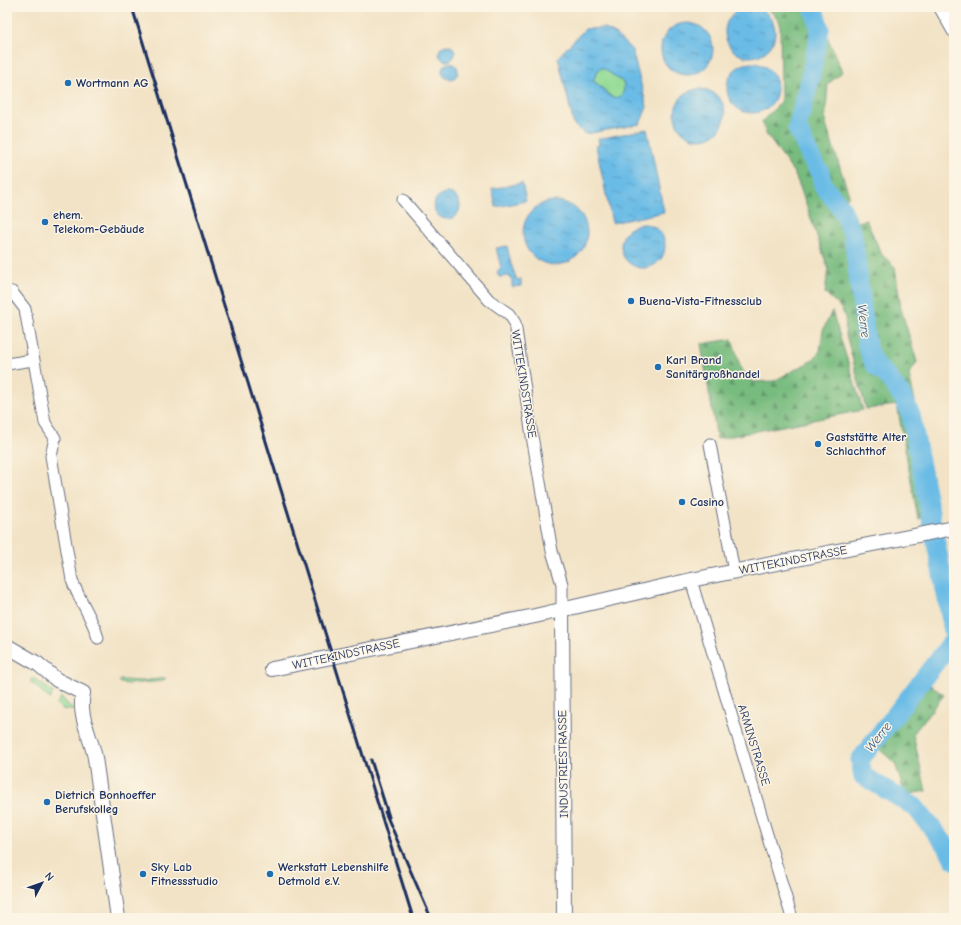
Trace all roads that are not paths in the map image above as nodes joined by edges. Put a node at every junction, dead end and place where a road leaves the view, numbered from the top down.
1 (941, 7) edge
2 (954, 30) edge
3 (403, 200) dead end
4 (7, 291) edge
5 (33, 360) junction
6 (7, 364) edge
7 (710, 444) dead end
8 (949, 529) edge
9 (734, 572) junction
10 (691, 580) junction
11 (562, 610) junction
12 (98, 638) dead end
13 (7, 646) edge
14 (272, 669) dead end
15 (118, 918) edge
16 (564, 918) edge
17 (792, 918) edge

1 - 2 street
3 - 11 street, WITTEKINDSTRASSE
4 - 5 street
5 - 6 street
5 - 12 street
7 - 9 street
8 - 9 street, WITTEKINDSTRASSE
9 - 10 street, WITTEKINDSTRASSE
10 - 11 street, WITTEKINDSTRASSE
10 - 17 street, ARMINSTRASSE
11 - 14 street, WITTEKINDSTRASSE
11 - 16 street, INDUSTRIESTRASSE
13 - 15 street

